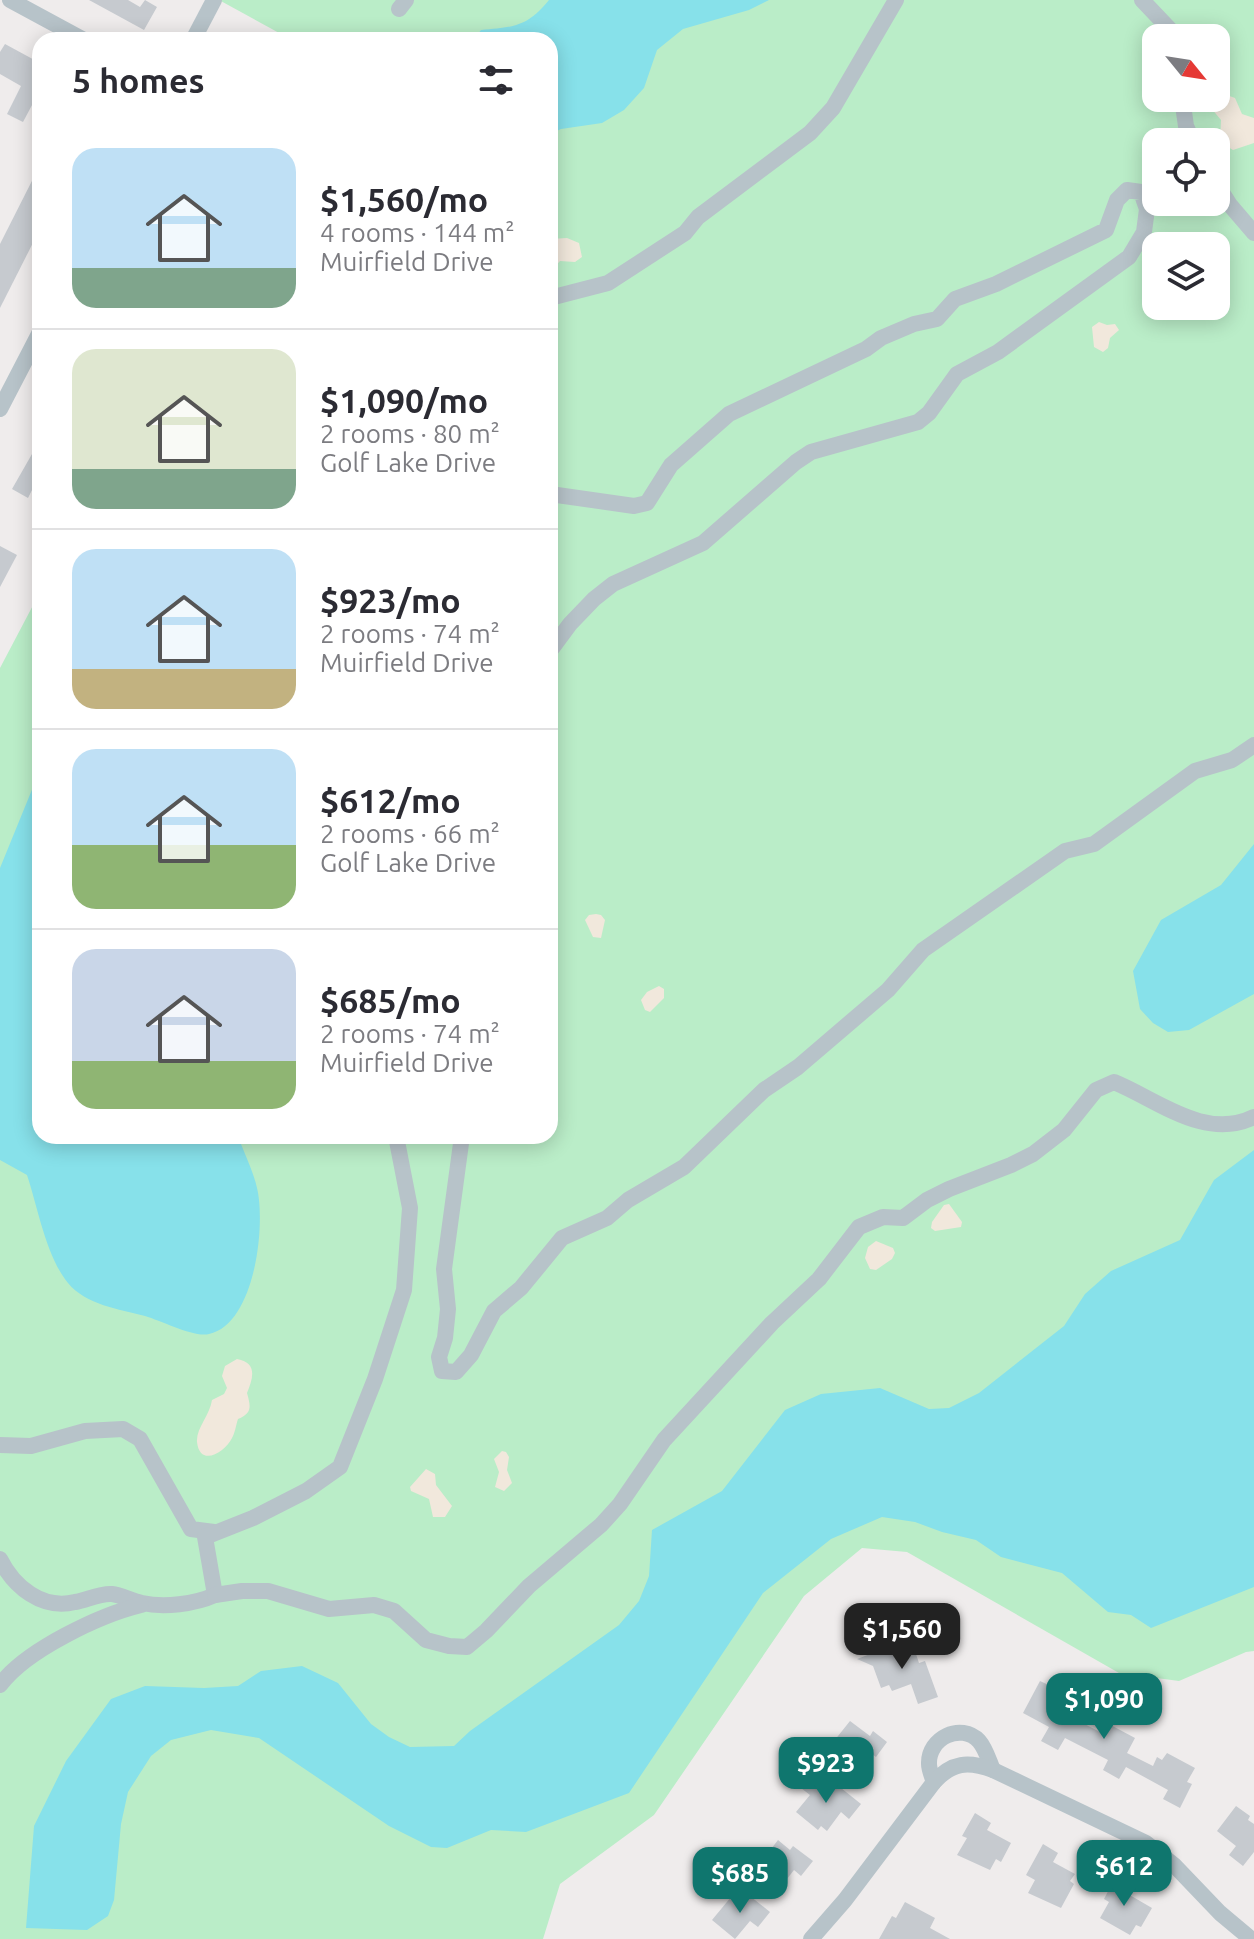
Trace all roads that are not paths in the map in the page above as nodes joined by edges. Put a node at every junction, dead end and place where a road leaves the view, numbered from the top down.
1 (10, 0) edge
2 (214, 0) edge
3 (896, 0) edge
4 (1142, 0) edge
5 (1165, 24) edge
6 (69, 32) edge
7 (197, 32) edge
8 (1230, 205) edge
9 (1254, 233) edge
10 (558, 296) edge
11 (32, 347) edge
12 (0, 409) edge
13 (558, 495) edge
14 (558, 641) edge
15 (1254, 745) edge
16 (1254, 1117) edge
17 (398, 1144) edge
18 (461, 1144) edge
19 (0, 1445) edge
20 (214, 1532) junction
21 (0, 1559) edge
22 (215, 1595) junction
23 (147, 1604) junction
24 (1, 1682) edge
25 (993, 1770) junction
26 (934, 1782) junction
27 (811, 1939) edge
28 (1251, 1939) edge

1 - 6 street
2 - 7 street
3 - 10 street
4 - 5 street
8 - 9 street
11 - 12 street
13 - 14 street
15 - 18 street
16 - 22 street
17 - 20 street
19 - 20 street
20 - 22 street
21 - 23 street
22 - 23 street
23 - 24 street
25 - 26 street
25 - 26 street
25 - 28 street
26 - 27 street

